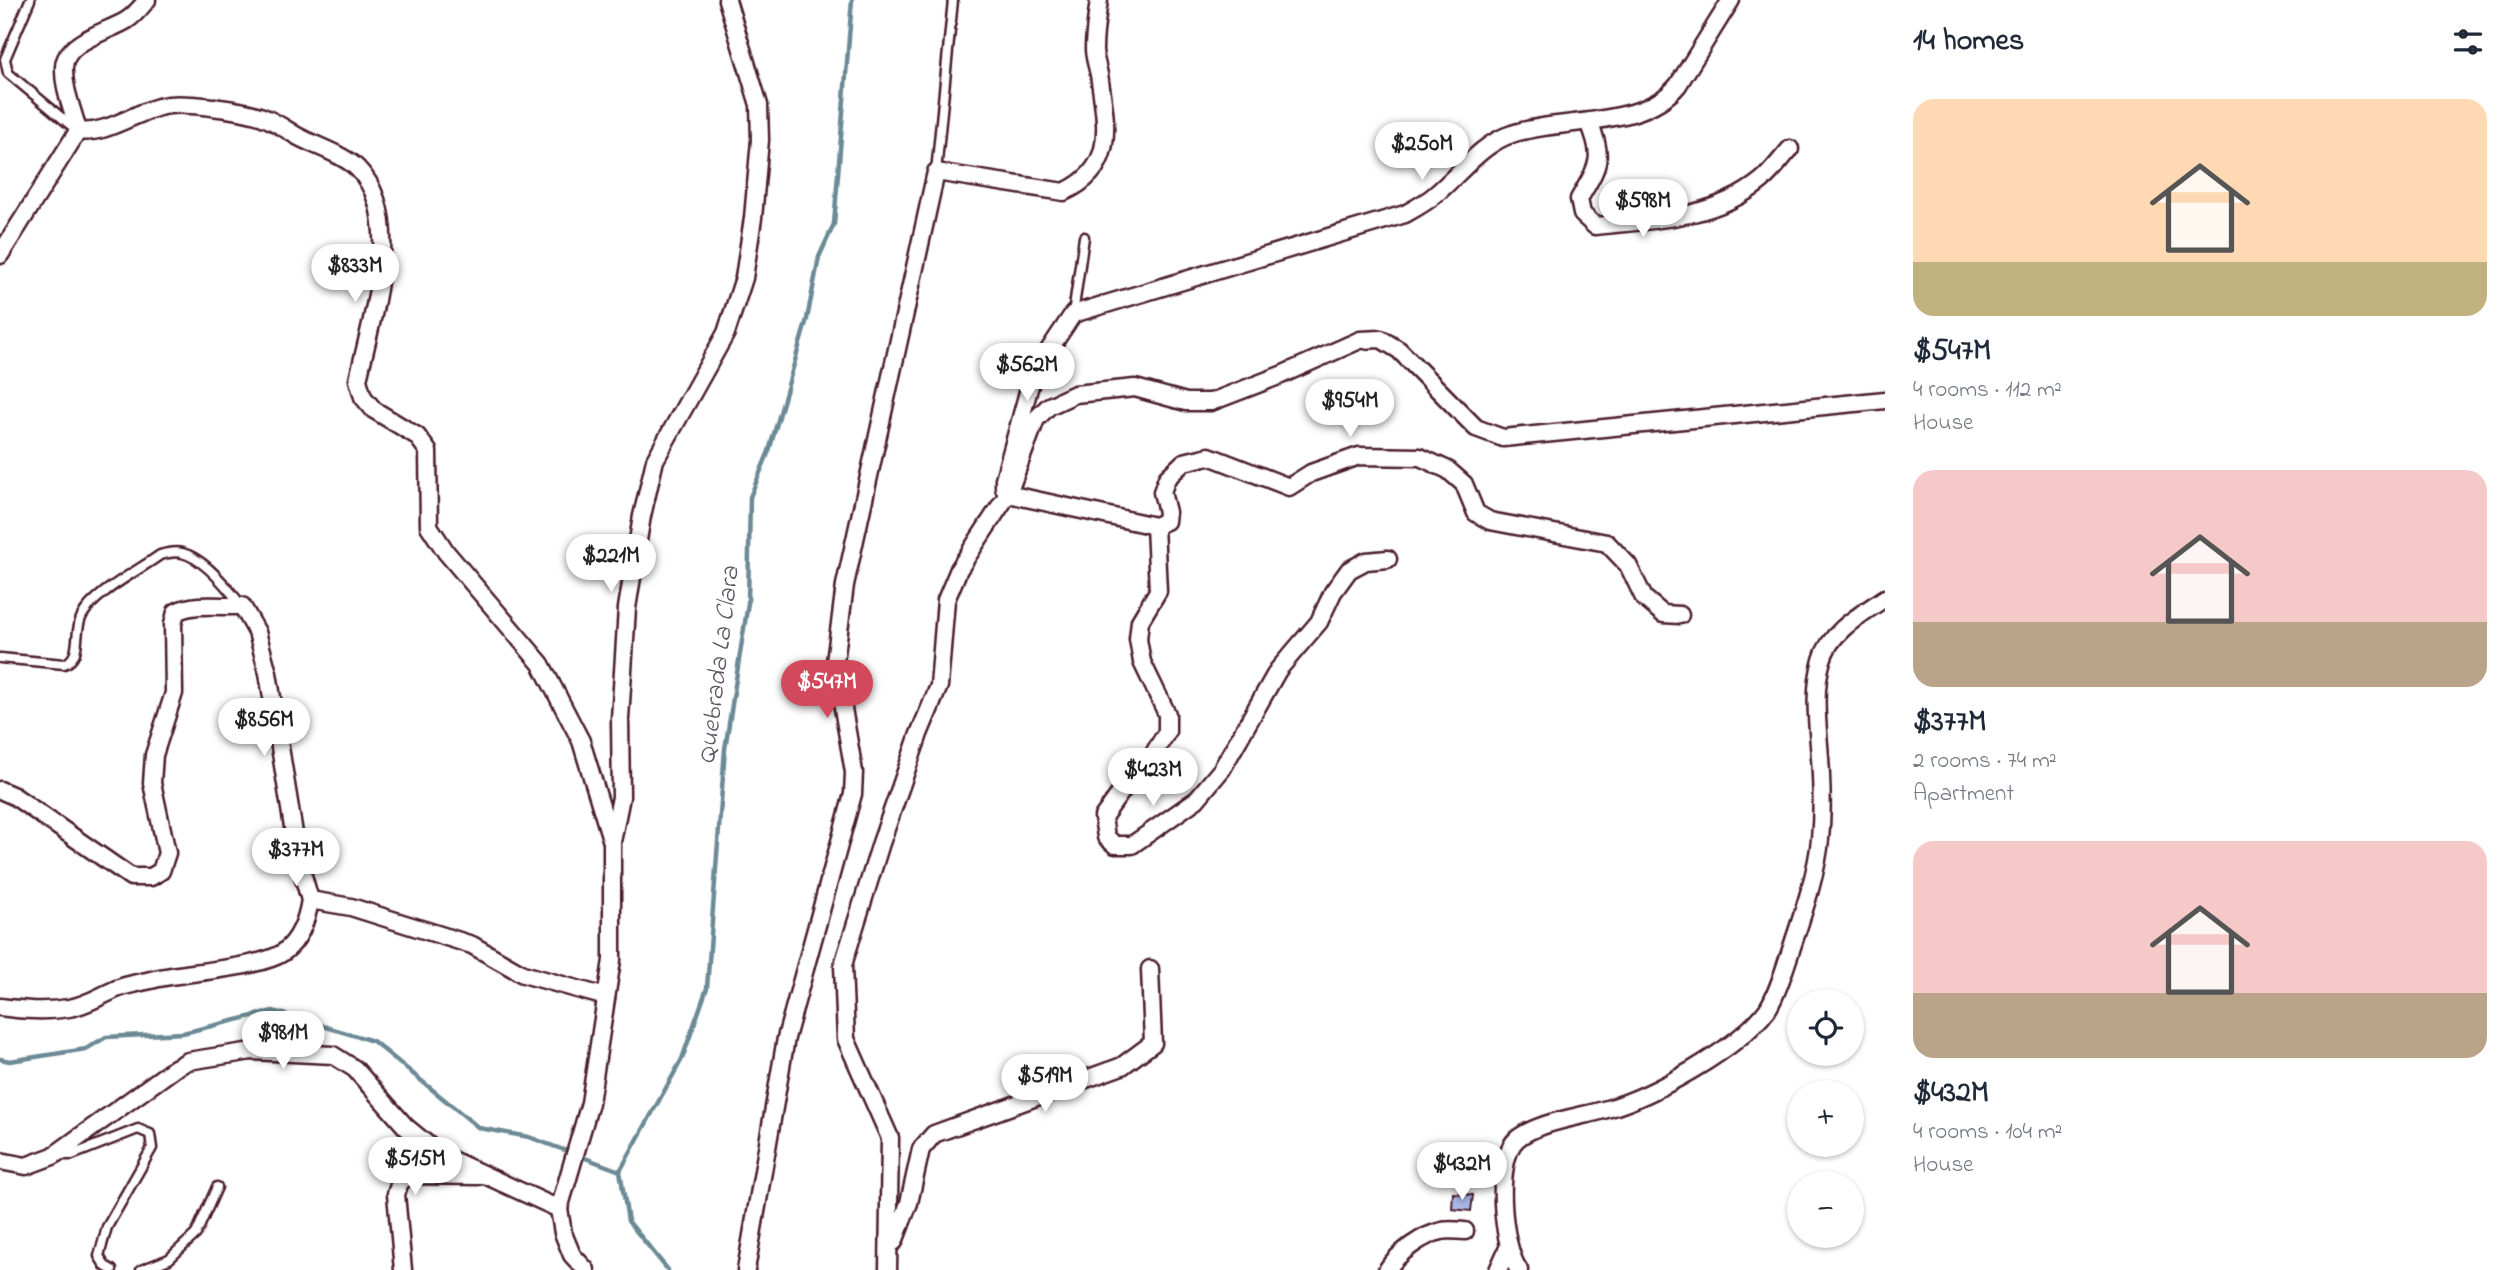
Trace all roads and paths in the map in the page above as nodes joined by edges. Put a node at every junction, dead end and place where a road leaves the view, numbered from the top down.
1 (30, 0) edge
2 (147, 0) edge
3 (727, 0) edge
4 (953, 0) edge
5 (1099, 0) edge
6 (1731, 0) edge
7 (1589, 122) junction
8 (78, 131) junction
9 (1790, 149) dead end
10 (936, 172) junction
11 (1084, 237) dead end
12 (0, 255) edge
13 (1073, 314) junction
14 (1885, 400) edge
15 (1008, 494) junction
16 (1155, 526) junction
17 (1388, 559) dead end
18 (1885, 598) edge
19 (242, 606) junction
20 (1680, 615) dead end
21 (0, 658) edge
22 (0, 790) edge
23 (612, 842) junction
24 (310, 900) junction
25 (1150, 969) dead end
26 (607, 997) junction
27 (0, 1007) edge
28 (53, 1156) junction
29 (0, 1161) edge
30 (484, 1176) junction
31 (217, 1187) dead end
32 (559, 1209) junction
33 (1465, 1231) dead end
34 (1508, 1248) junction
35 (889, 1262) edge
36 (111, 1270) edge
37 (141, 1270) edge
38 (403, 1270) edge
39 (586, 1270) edge
40 (746, 1270) edge
41 (1387, 1270) edge
42 (1498, 1270) edge
43 (1519, 1270) edge

1 - 8 lane
2 - 8 street
3 - 23 street
4 - 10 lane
5 - 10 street
6 - 7 street
7 - 9 street
7 - 13 street
8 - 12 street
8 - 23 street
10 - 40 street
11 - 13 lane
13 - 15 street
14 - 15 street
15 - 16 street
15 - 35 street
16 - 17 street
16 - 20 street
18 - 34 street
19 - 21 lane
19 - 22 street
19 - 24 street
23 - 26 street
24 - 26 street
24 - 27 street
25 - 35 street
26 - 32 street
28 - 29 street
28 - 30 street
28 - 36 lane
30 - 32 street
30 - 38 street
31 - 37 lane
32 - 39 street
33 - 41 street
34 - 42 street
34 - 43 street

